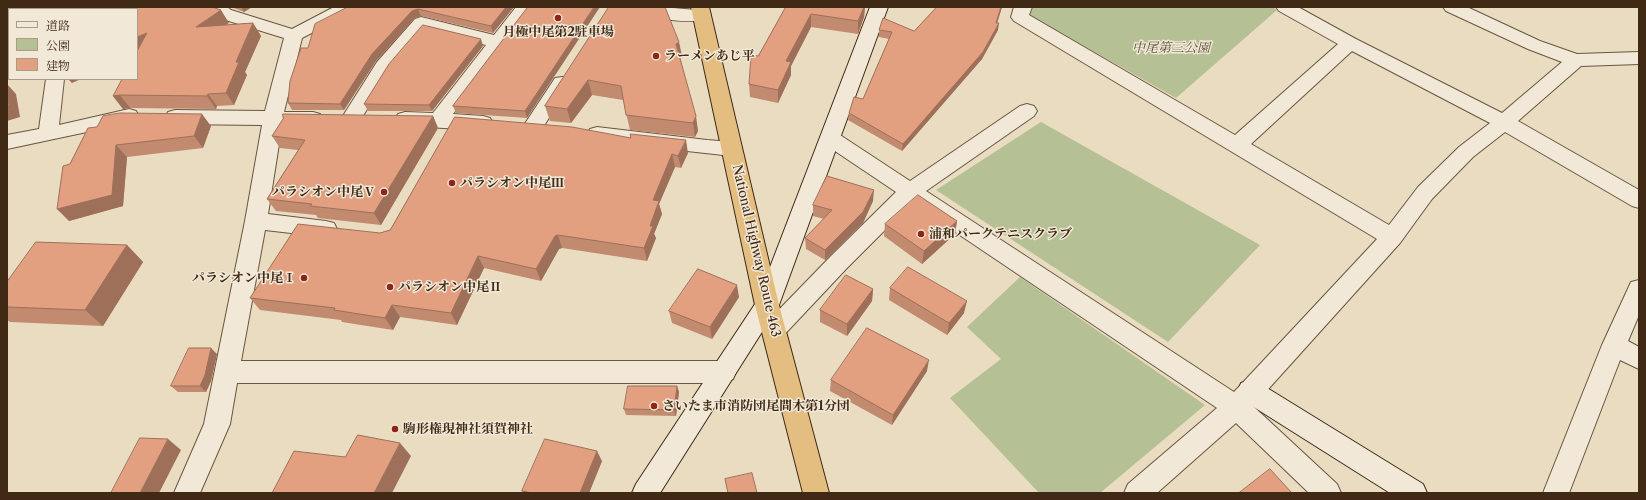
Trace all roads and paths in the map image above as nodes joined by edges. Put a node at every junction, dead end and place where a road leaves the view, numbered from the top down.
1 (216, 7) edge
2 (348, 7) edge
3 (525, 7) edge
4 (629, 7) edge
5 (879, 7) edge
6 (1023, 7) edge
7 (1285, 7) edge
8 (1452, 7) edge
9 (701, 11) edge
10 (294, 34) junction
11 (498, 42) junction
12 (1350, 43) junction
13 (1639, 58) edge
14 (1576, 60) junction
15 (572, 67) edge
16 (55, 80) edge
17 (1028, 111) dead end
18 (273, 118) junction
19 (338, 119) junction
20 (446, 120) junction
21 (1504, 122) junction
22 (517, 126) junction
23 (556, 130) edge
24 (579, 132) edge
25 (48, 134) junction
26 (830, 138) junction
27 (442, 141) edge
28 (7, 142) edge
29 (1236, 146) junction
30 (732, 149) junction
31 (911, 191) junction
32 (1639, 200) edge
33 (256, 221) junction
34 (342, 231) edge
35 (1392, 236) junction
36 (1639, 289) edge
37 (767, 305) junction
38 (774, 330) junction
39 (1614, 346) junction
40 (1639, 359) edge
41 (227, 372) junction
42 (724, 372) junction
43 (1243, 399) junction
44 (188, 493) edge
45 (645, 493) edge
46 (816, 493) edge
47 (1137, 493) edge
48 (1328, 493) edge
49 (1414, 493) edge
50 (1556, 493) edge

1 - 10 street
2 - 10 street
3 - 11 street
4 - 9 street
5 - 26 street
6 - 29 street
7 - 12 street
8 - 14 street
9 - 30 highway, National Highway Route 463
10 - 18 street
11 - 19 street
11 - 20 street
12 - 21 street
12 - 29 street
13 - 14 street
14 - 21 street
15 - 22 street
16 - 25 street
17 - 31 street
18 - 19 street
18 - 25 street
18 - 33 street
19 - 20 street
20 - 22 street
20 - 27 street
21 - 32 street
21 - 35 street
22 - 23 street
24 - 30 street
25 - 28 street
26 - 31 street
26 - 37 street
29 - 35 street
30 - 37 highway, National Highway Route 463
31 - 38 street
31 - 43 street
33 - 34 street
33 - 41 street
35 - 43 street
36 - 39 street
37 - 38 highway, National Highway Route 463
37 - 42 street
38 - 46 highway, National Highway Route 463
39 - 40 street
39 - 50 street
41 - 42 street
41 - 44 street
42 - 45 street
43 - 47 street
43 - 48 street
43 - 49 street

